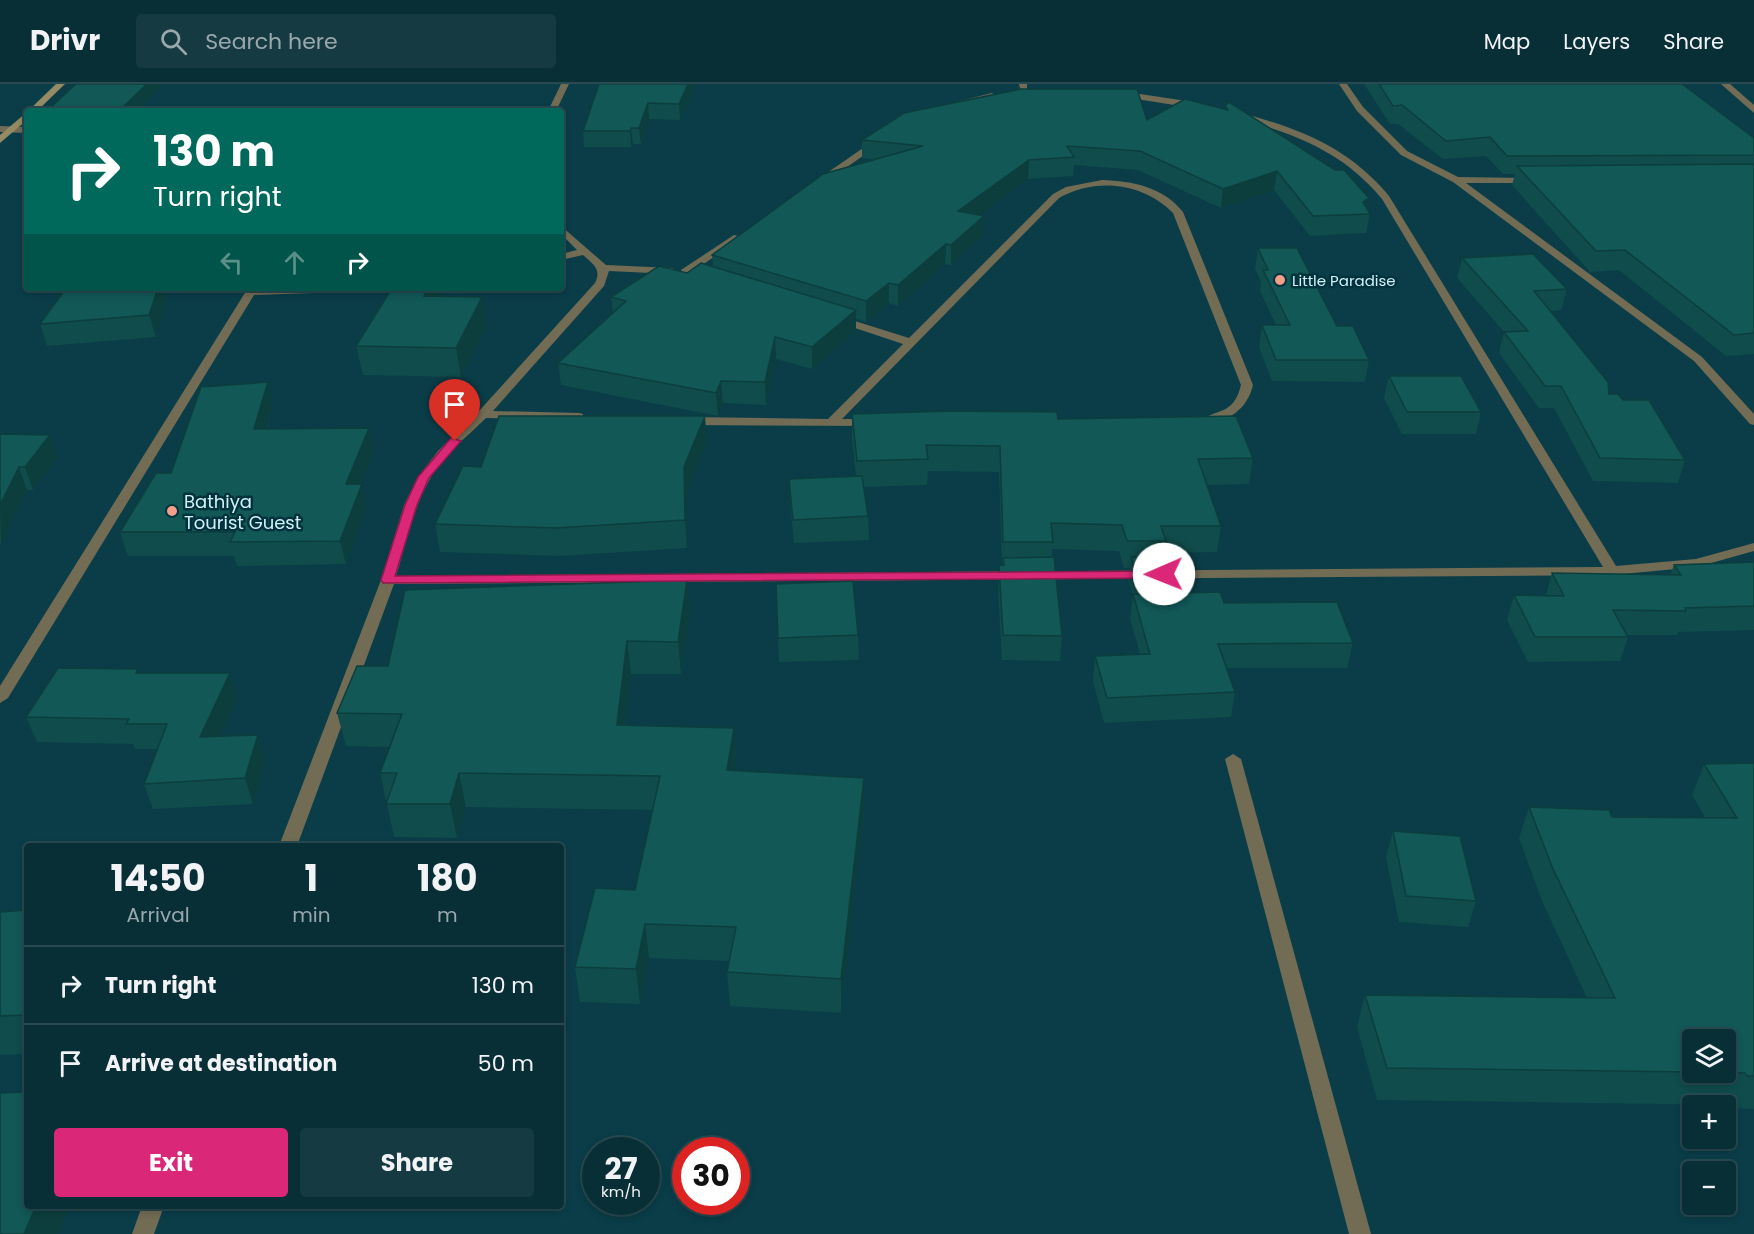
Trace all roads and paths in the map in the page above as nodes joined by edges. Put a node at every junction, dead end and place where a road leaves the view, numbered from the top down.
1 (61, 84) edge
2 (565, 84) edge
3 (1343, 84) edge
4 (1725, 84) edge
5 (1020, 90) edge
6 (1110, 93) edge
7 (35, 108) edge
8 (553, 108) edge
9 (1212, 108) edge
10 (1754, 110) edge
11 (1231, 113) edge
12 (922, 114) edge
13 (24, 118) edge
14 (0, 129) edge
15 (12, 129) junction
16 (24, 130) edge
17 (894, 132) edge
18 (0, 140) edge
19 (1456, 180) junction
20 (1539, 180) edge
21 (810, 189) edge
22 (564, 232) edge
23 (743, 233) edge
24 (585, 251) junction
25 (564, 256) edge
26 (603, 268) junction
27 (251, 291) edge
28 (831, 317) edge
29 (910, 342) junction
30 (483, 414) junction
31 (586, 417) edge
32 (679, 421) edge
33 (1754, 421) edge
34 (831, 423) junction
35 (890, 423) edge
36 (1197, 424) edge
37 (1754, 547) edge
38 (1612, 571) junction
39 (387, 580) junction
40 (0, 698) edge
41 (1233, 759) dead end
42 (289, 843) edge
43 (152, 1209) edge
44 (142, 1234) edge
45 (1360, 1234) edge

1 - 7 street
2 - 8 street
3 - 19 street
4 - 10 street
5 - 12 street
6 - 9 street
11 - 38 street
13 - 15 street
14 - 15 street
15 - 16 street
15 - 18 street
17 - 21 street
19 - 20 street
19 - 33 street
22 - 24 street
23 - 26 street
24 - 25 street
24 - 26 street
26 - 30 street
27 - 40 street
28 - 29 street
29 - 34 street
29 - 36 street
30 - 31 street
30 - 39 street
32 - 34 street
34 - 35 street
37 - 38 street
38 - 39 street
39 - 42 street
41 - 45 street
43 - 44 street

